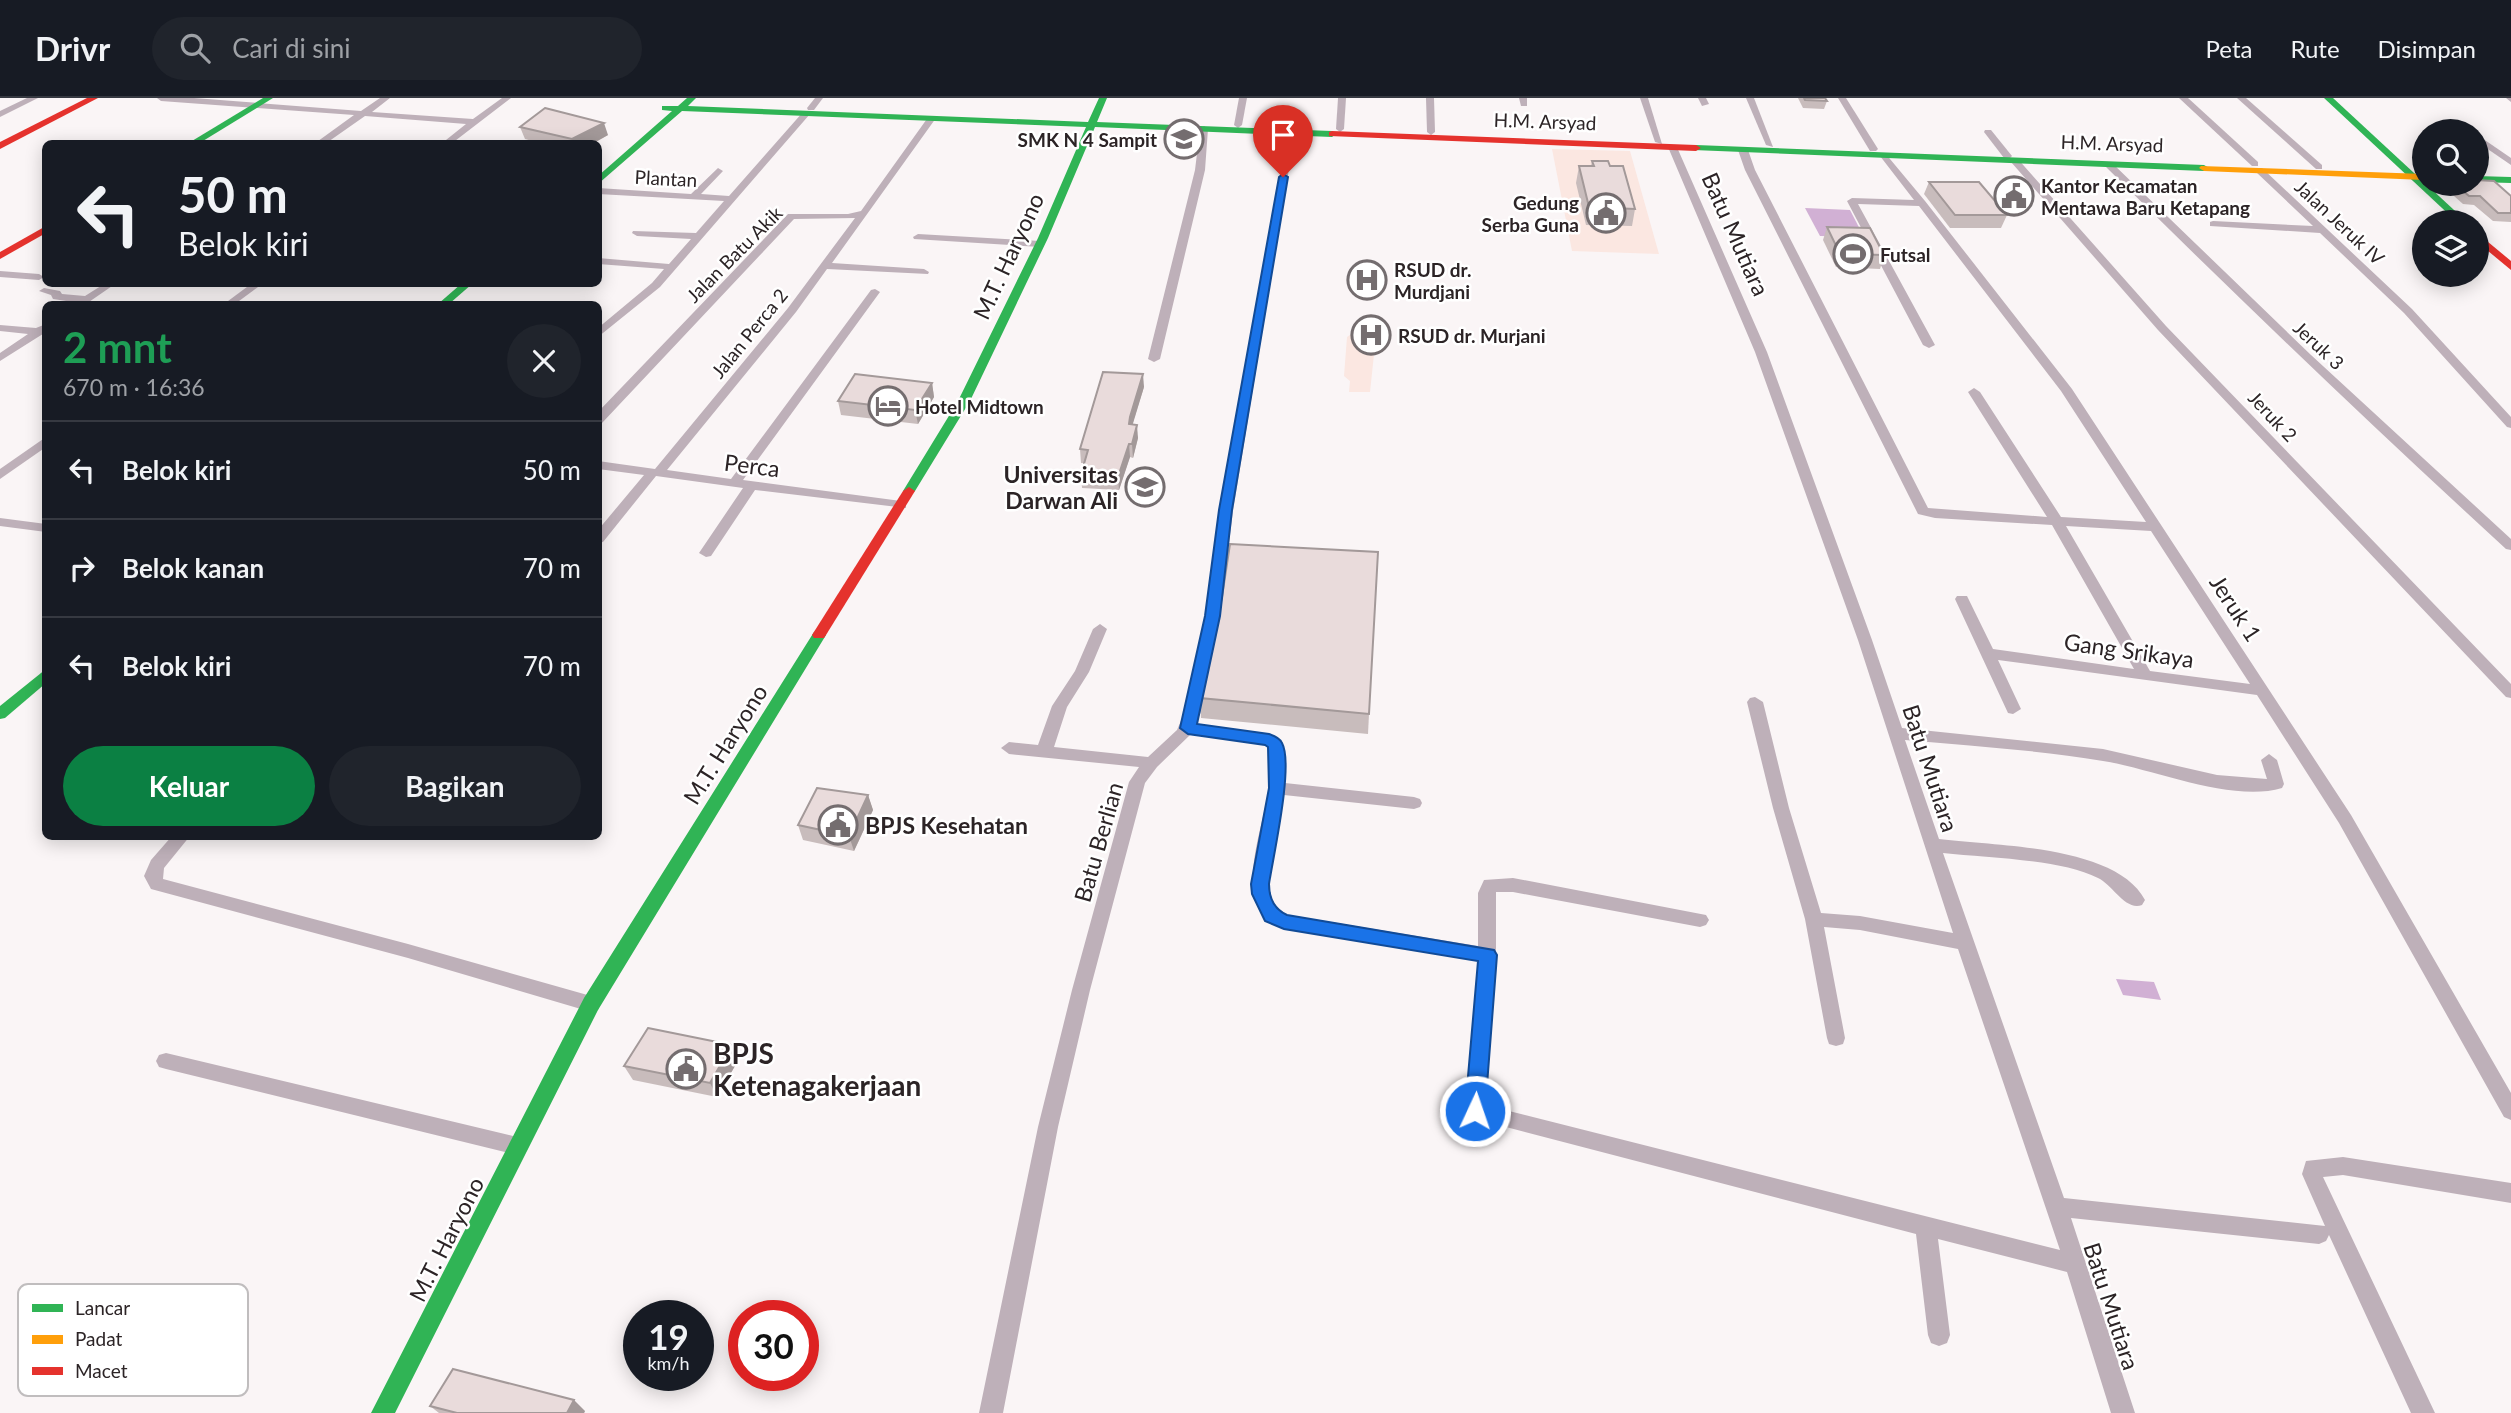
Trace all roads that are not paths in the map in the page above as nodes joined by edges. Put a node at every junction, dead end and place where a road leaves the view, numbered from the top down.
1 (34, 98) edge
2 (94, 98) edge
3 (161, 98) edge
4 (386, 98) edge
5 (507, 98) edge
6 (1103, 98) edge
7 (1243, 98) edge
8 (1342, 98) edge
9 (1430, 98) edge
10 (1644, 98) edge
11 (1750, 98) edge
12 (1842, 98) edge
13 (2183, 98) edge
14 (2241, 98) edge
15 (2328, 98) edge
16 (257, 103) edge
17 (679, 103) edge
18 (812, 107) edge
19 (0, 114) edge
20 (362, 114) junction
21 (907, 114) junction
22 (932, 118) junction
23 (1094, 121) junction
24 (474, 122) junction
25 (1238, 125) junction
26 (1205, 129) junction
27 (1340, 129) junction
28 (1292, 132) junction
29 (1431, 132) junction
30 (1988, 132) dead end
31 (197, 140) edge
32 (324, 140) edge
33 (450, 140) edge
34 (1666, 144) junction
35 (1770, 145) junction
36 (0, 146) edge
37 (2489, 146) edge
38 (1743, 150) junction
39 (1879, 153) junction
40 (2010, 158) junction
41 (2511, 162) edge
42 (602, 164) edge
43 (2108, 164) junction
44 (2319, 166) junction
45 (2257, 167) junction
46 (2412, 170) edge
47 (718, 171) dead end
48 (2412, 173) edge
49 (2412, 173) edge
50 (2489, 173) edge
51 (2511, 174) edge
52 (602, 177) edge
53 (2489, 179) edge
54 (2511, 180) edge
55 (602, 191) edge
56 (2438, 196) edge
57 (693, 197) junction
58 (732, 199) junction
59 (1922, 203) junction
60 (2451, 210) edge
61 (864, 213) junction
62 (2213, 224) dead end
63 (2323, 230) junction
64 (42, 231) edge
65 (637, 233) dead end
66 (700, 236) junction
67 (918, 237) dead end
68 (1040, 244) junction
69 (2489, 247) edge
70 (0, 256) edge
71 (602, 261) edge
72 (824, 266) junction
73 (672, 267) junction
74 (2511, 267) edge
75 (923, 272) dead end
76 (0, 274) edge
77 (39, 277) dead end
78 (106, 287) edge
79 (253, 287) edge
80 (463, 287) edge
81 (481, 287) edge
82 (44, 291) dead end
83 (875, 292) dead end
84 (76, 301) edge
85 (84, 301) edge
86 (233, 301) edge
87 (447, 301) edge
88 (464, 301) edge
89 (0, 328) edge
90 (42, 329) edge
91 (602, 331) edge
92 (1929, 345) dead end
93 (0, 358) edge
94 (1154, 359) dead end
95 (1974, 392) dead end
96 (602, 416) edge
97 (2511, 424) edge
98 (42, 444) edge
99 (602, 466) edge
100 (656, 473) junction
101 (0, 475) edge
102 (734, 484) junction
103 (751, 486) junction
104 (901, 505) junction
105 (0, 522) edge
106 (2057, 522) junction
107 (42, 527) edge
108 (2157, 527) junction
109 (602, 534) edge
110 (2511, 546) edge
111 (706, 553) dead end
112 (1962, 598) dead end
113 (1100, 629) dead end
114 (1990, 654) junction
115 (2145, 674) junction
116 (42, 677) edge
117 (2263, 691) junction
118 (2511, 693) edge
119 (1755, 702) dead end
120 (2013, 709) dead end
121 (0, 714) edge
122 (1188, 728) junction
123 (1895, 733) junction
124 (1009, 748) dead end
125 (1044, 752) junction
126 (2269, 760) dead end
127 (1151, 763) junction
128 (1277, 788) junction
129 (1414, 803) dead end
130 (179, 840) edge
131 (1933, 845) junction
132 (2136, 900) dead end
133 (1814, 919) junction
134 (1700, 920) dead end
135 (1965, 943) junction
136 (1488, 955) junction
137 (591, 1004) junction
138 (1836, 1038) dead end
139 (166, 1062) dead end
140 (2511, 1111) edge
141 (517, 1146) junction
142 (2511, 1193) edge
143 (2057, 1207) junction
144 (1926, 1226) junction
145 (2319, 1234) dead end
146 (2075, 1264) junction
147 (1939, 1335) dead end
148 (383, 1413) edge
149 (991, 1413) edge
150 (2123, 1413) edge
151 (2423, 1413) edge

1 - 19 street
2 - 36 main road
3 - 16 street
4 - 20 street
5 - 24 street
6 - 23 main road, M.T. Haryono
7 - 25 street
8 - 27 street
9 - 29 street
10 - 34 street, Batu Mutiara
11 - 35 street
12 - 39 street, Jeruk 1
13 - 45 street, Jalan Jeruk IV
14 - 44 street
15 - 46 main road
16 - 20 street
16 - 31 main road
17 - 18 main road, H.M. Arsyad
17 - 42 main road
17 - 52 main road
18 - 21 main road, H.M. Arsyad
18 - 58 street
20 - 24 street
20 - 32 street
21 - 22 main road, H.M. Arsyad
21 - 23 main road, H.M. Arsyad
22 - 23 main road, H.M. Arsyad
22 - 61 street
23 - 25 main road, H.M. Arsyad
23 - 26 main road, H.M. Arsyad
23 - 68 main road, M.T. Haryono
24 - 33 street
25 - 27 main road, H.M. Arsyad
26 - 28 main road, H.M. Arsyad
26 - 94 street
27 - 29 main road, H.M. Arsyad
28 - 34 main road, H.M. Arsyad
28 - 122 street
29 - 34 main road, H.M. Arsyad
30 - 40 street, Jeruk 2
34 - 35 main road, H.M. Arsyad
34 - 38 main road, H.M. Arsyad
34 - 123 street, Batu Mutiara
35 - 39 main road, H.M. Arsyad
37 - 41 street
38 - 39 main road, H.M. Arsyad
38 - 106 street
39 - 40 main road, H.M. Arsyad
39 - 59 street, Jeruk 1
40 - 43 main road, H.M. Arsyad
40 - 45 main road, H.M. Arsyad
40 - 118 street, Jeruk 2
43 - 45 main road, H.M. Arsyad
43 - 110 street, Jeruk 3
44 - 45 main road, H.M. Arsyad
44 - 49 main road, H.M. Arsyad
45 - 48 main road, H.M. Arsyad
45 - 63 street, Jalan Jeruk IV
47 - 57 street
50 - 51 main road
53 - 54 main road
55 - 57 street, Plantan
56 - 60 main road
57 - 58 street, Plantan
58 - 66 street
59 - 92 street
59 - 108 street, Jeruk 1
61 - 72 street, Jalan Perca 2
61 - 96 street, Jalan Batu Akik
62 - 63 street
63 - 97 street, Jalan Jeruk IV
64 - 70 main road
65 - 66 street
66 - 73 street
67 - 68 street
68 - 104 main road, M.T. Haryono
69 - 74 main road
71 - 73 street
72 - 75 street
72 - 100 street, Jalan Perca 2
73 - 91 street
76 - 77 street
78 - 85 street
79 - 86 street
80 - 87 main road
81 - 88 main road
82 - 84 street
83 - 102 street
89 - 90 street
90 - 93 street
95 - 106 street
98 - 101 street
99 - 100 street, Perca
100 - 102 street, Perca
100 - 109 street, Jalan Perca 2
102 - 103 street, Perca
103 - 104 street, Perca
103 - 111 street
104 - 137 main road, M.T. Haryono
105 - 107 street
106 - 108 street
106 - 115 street
108 - 117 street, Jeruk 1
112 - 114 street
113 - 125 street
114 - 115 street, Gang Srikaya
114 - 120 street
115 - 117 street, Gang Srikaya
116 - 121 main road
117 - 140 street, Jeruk 1
119 - 133 street
122 - 127 street, Batu Berlian
122 - 128 street
123 - 126 street
123 - 131 street, Batu Mutiara
124 - 125 street
125 - 127 street
127 - 149 street, Batu Berlian
128 - 129 street
128 - 136 street
130 - 137 street
131 - 132 street
131 - 135 street, Batu Mutiara
133 - 135 street
133 - 138 street
134 - 136 street
135 - 143 street, Batu Mutiara
136 - 144 street
137 - 141 main road, M.T. Haryono
139 - 141 street
141 - 148 main road, M.T. Haryono
142 - 151 street
143 - 145 street
143 - 146 street, Batu Mutiara
144 - 146 street
144 - 147 street
146 - 150 street, Batu Mutiara

